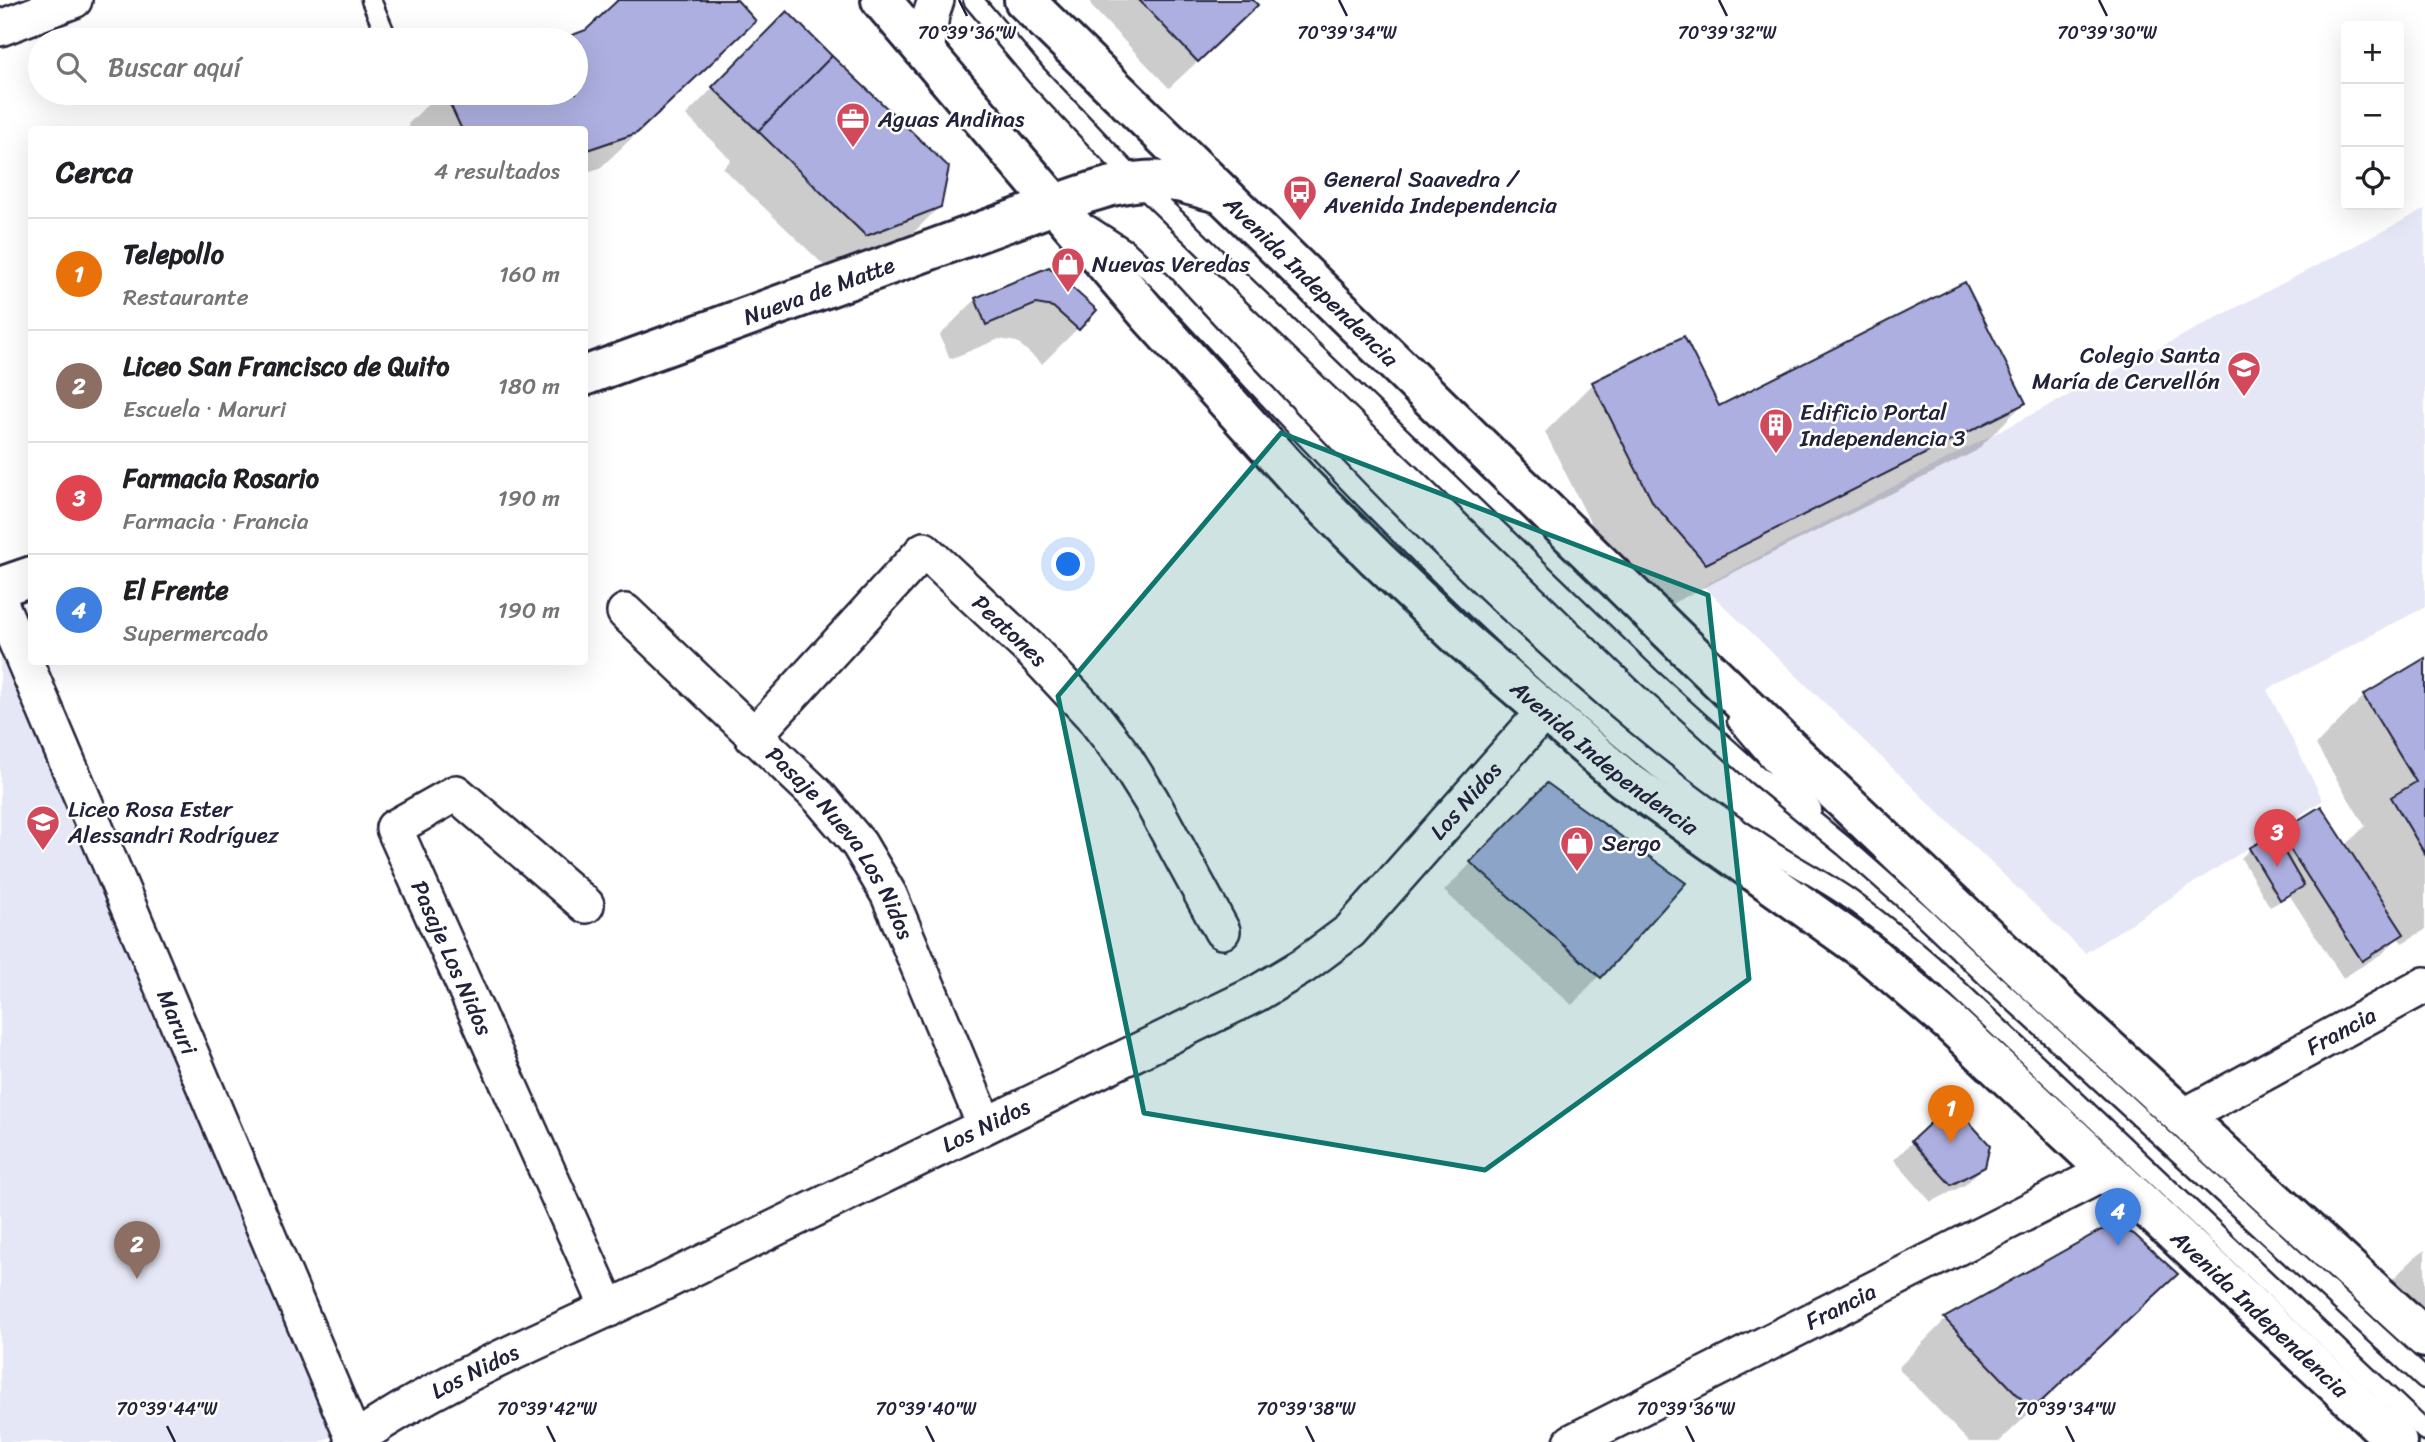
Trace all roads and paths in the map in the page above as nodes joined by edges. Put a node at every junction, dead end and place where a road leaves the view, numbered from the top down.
1 (74, 0) edge
2 (371, 0) edge
3 (880, 0) edge
4 (903, 0) edge
5 (936, 0) edge
6 (973, 0) edge
7 (1024, 0) edge
8 (0, 28) edge
9 (383, 28) edge
10 (926, 53) junction
11 (1137, 183) junction
12 (1219, 193) junction
13 (1054, 205) junction
14 (588, 375) edge
15 (28, 577) edge
16 (0, 587) edge
17 (0, 603) edge
18 (625, 612) dead end
19 (1650, 613) junction
20 (1544, 712) junction
21 (753, 737) junction
22 (1844, 846) junction
23 (586, 905) dead end
24 (1222, 931) dead end
25 (2425, 985) edge
26 (2183, 1117) junction
27 (985, 1125) junction
28 (2108, 1171) junction
29 (609, 1309) junction
30 (2425, 1338) edge
31 (2425, 1379) edge
32 (2425, 1431) edge
33 (354, 1442) edge
34 (1572, 1442) edge
35 (2397, 1442) edge

1 - 8 street
2 - 9 lane
3 - 10 main road, Avenida Independencia
4 - 10 lane
5 - 10 street
6 - 11 lane
7 - 12 main road, Avenida Independencia
10 - 13 main road, Avenida Independencia
11 - 12 main road, Nueva de Matte
11 - 13 main road, Nueva de Matte
11 - 22 lane
12 - 19 main road, Avenida Independencia
13 - 14 main road, Nueva de Matte
13 - 20 main road, Avenida Independencia
13 - 32 lane
15 - 16 main road
17 - 33 street, Maruri
18 - 21 street, Pasaje Nueva Los Nidos
19 - 22 lane
19 - 26 main road, Avenida Independencia
20 - 27 street, Los Nidos
20 - 28 main road, Avenida Independencia
21 - 24 street, Peatones
21 - 27 street, Pasaje Nueva Los Nidos
22 - 31 lane
23 - 29 street, Pasaje Los Nidos
25 - 26 street, Francia
26 - 30 main road, Avenida Independencia
27 - 29 street, Los Nidos
28 - 34 street, Francia
28 - 35 main road, Avenida Independencia
29 - 33 street, Los Nidos

